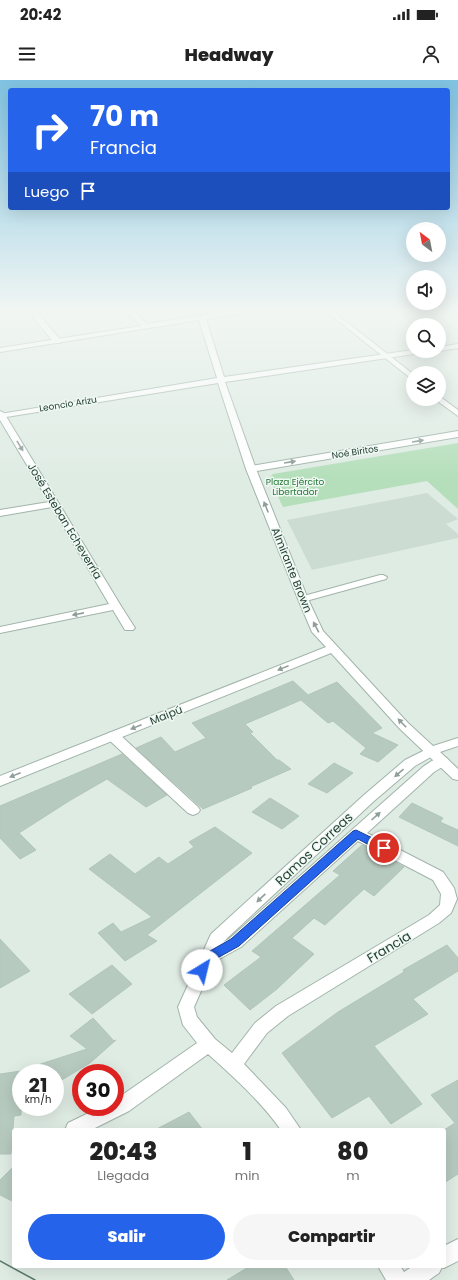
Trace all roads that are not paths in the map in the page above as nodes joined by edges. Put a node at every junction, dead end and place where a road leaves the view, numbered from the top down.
1 (216, 365) edge
2 (324, 365) edge
3 (397, 365) edge
4 (406, 372) edge
5 (221, 380) junction
6 (446, 404) edge
7 (458, 414) edge
8 (1, 415) edge
9 (458, 434) edge
10 (251, 469) junction
11 (54, 504) junction
12 (0, 513) edge
13 (383, 577) dead end
14 (303, 599) junction
15 (116, 606) junction
16 (129, 628) dead end
17 (0, 630) edge
18 (332, 649) junction
19 (113, 736) junction
20 (458, 742) edge
21 (431, 750) junction
22 (442, 761) junction
23 (458, 776) edge
24 (0, 781) edge
25 (193, 810) dead end
26 (356, 834) junction
27 (208, 958) junction
28 (209, 1044) junction
29 (233, 1065) junction
30 (76, 1128) edge
31 (290, 1128) edge
32 (458, 1249) edge
33 (446, 1257) edge
34 (389, 1268) edge
35 (429, 1268) edge
36 (398, 1280) edge
37 (410, 1280) edge

1 - 5 street, Almirante Brown
2 - 5 street, Leoncio Arizu
3 - 4 street
5 - 8 street, Leoncio Arizu
5 - 10 street, Almirante Brown
6 - 7 street
8 -> 11 street, José Esteban Echeverría
10 -> 9 street, Noé Biritos
14 -> 10 street, Almirante Brown
11 - 12 street
11 - 15 street, José Esteban Echeverría
13 - 14 lane
18 -> 14 street, Almirante Brown
15 - 16 street, José Esteban Echeverría
15 -> 17 street
18 -> 19 street, Maipú
21 -> 18 street, Almirante Brown
19 -> 24 street, Maipú
19 - 25 street
20 - 21 street
21 - 22 street, Almirante Brown
21 -> 27 street, Ramos Correas
22 - 23 street, Almirante Brown
26 -> 22 street, Ramos Correas
26 - 27 street, Ramos Correas
26 - 29 street, Francia
27 - 28 street, Ramos Correas
28 - 29 street
28 - 30 street
29 - 31 street
32 - 33 street
34 - 36 street
35 - 37 street

